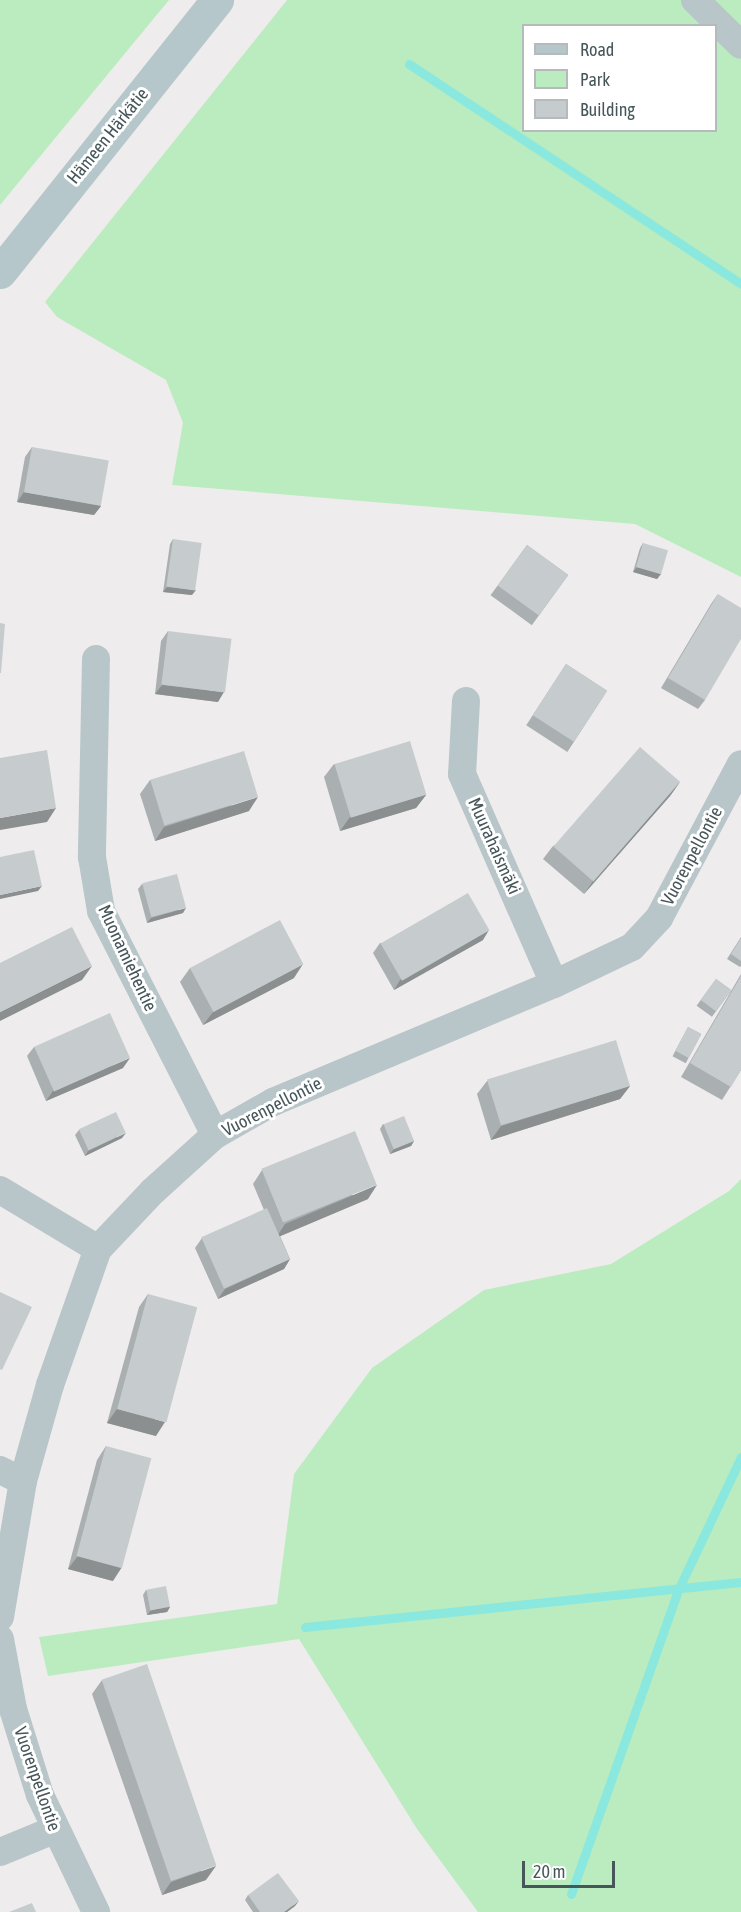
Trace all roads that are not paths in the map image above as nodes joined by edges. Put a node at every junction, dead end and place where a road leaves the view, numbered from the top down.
1 (217, 0) edge
2 (695, 0) edge
3 (741, 45) edge
4 (0, 272) edge
5 (96, 659) dead end
6 (466, 701) dead end
7 (741, 764) edge
8 (554, 984) junction
9 (215, 1136) junction
10 (0, 1190) edge
11 (98, 1250) junction
12 (11, 1476) edge
13 (0, 1617) edge
14 (0, 1640) edge
15 (54, 1830) junction
16 (0, 1852) edge
17 (96, 1912) edge

1 - 4 main road, Hämeen Härkätie
2 - 3 street
5 - 9 street, Muonamiehentie
6 - 8 street, Muurahaismäki
7 - 8 street, Vuorenpellontie
8 - 9 street, Vuorenpellontie
9 - 11 street, Vuorenpellontie
10 - 11 street
11 - 12 street, Vuorenpellontie
12 - 13 street, Vuorenpellontie
14 - 15 street, Vuorenpellontie
15 - 16 street
15 - 17 street, Vuorenpellontie

